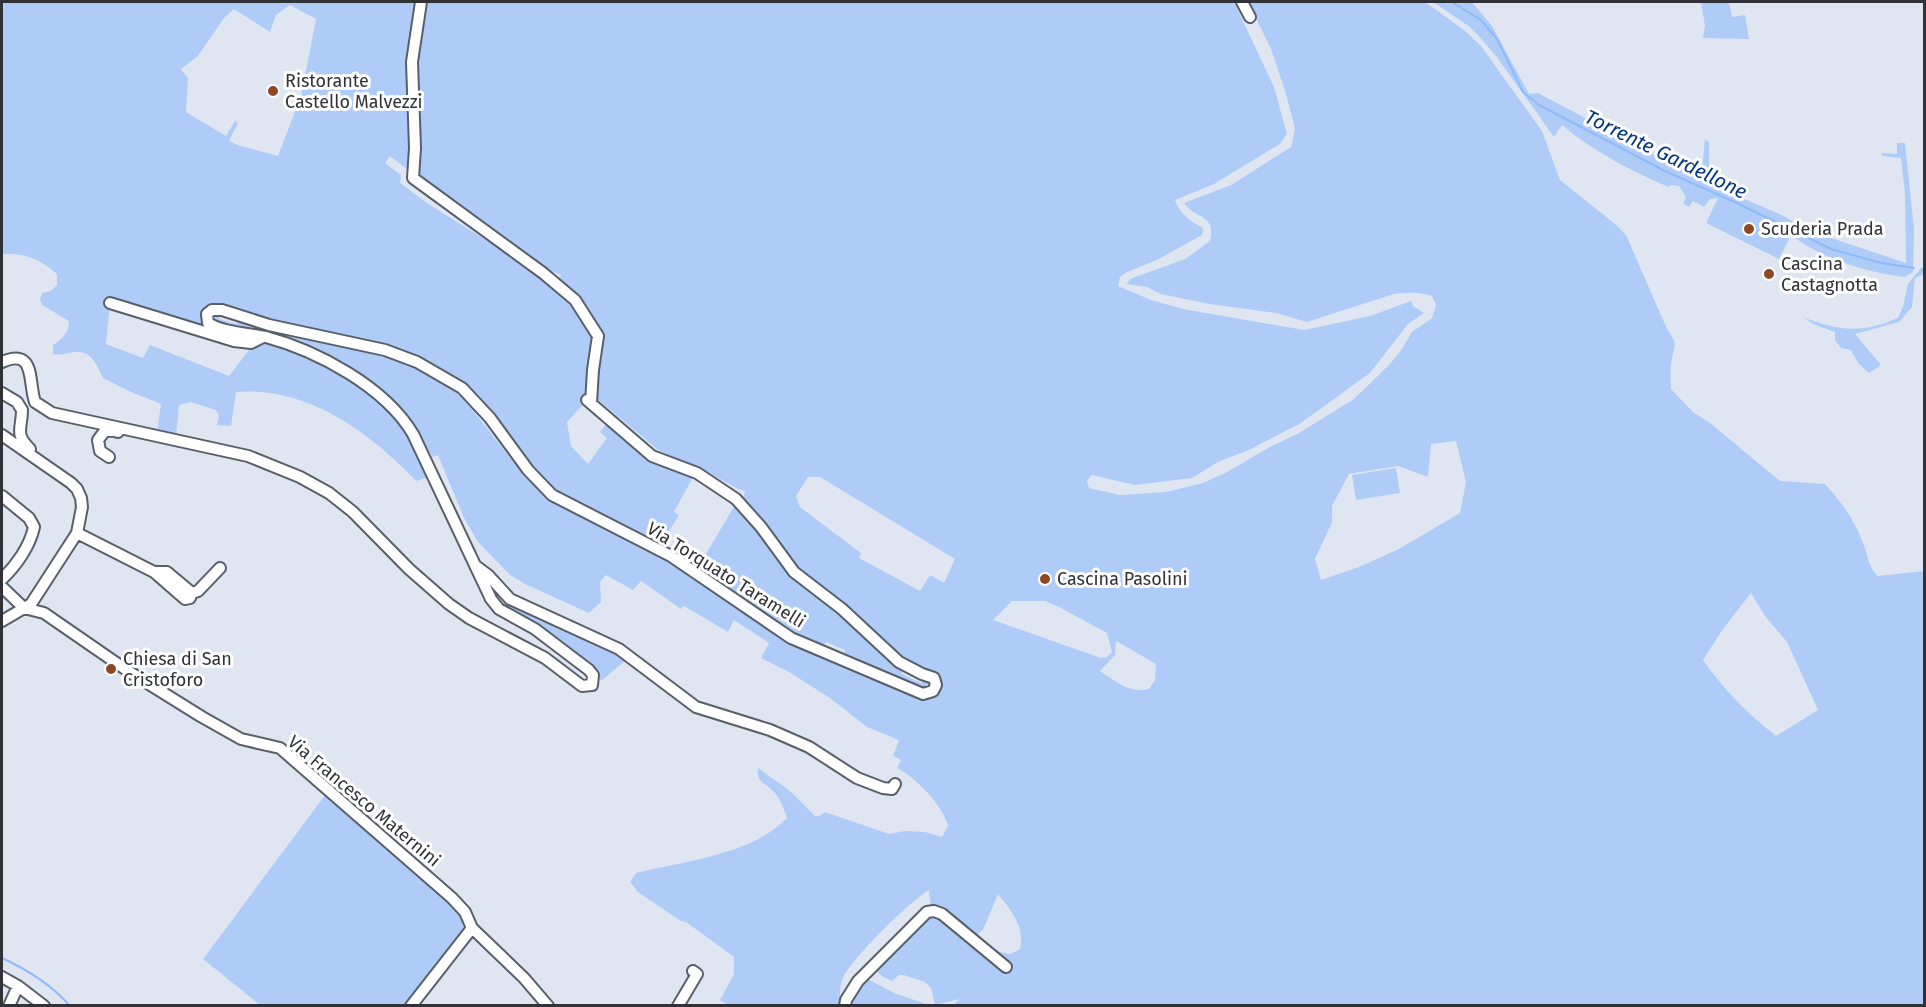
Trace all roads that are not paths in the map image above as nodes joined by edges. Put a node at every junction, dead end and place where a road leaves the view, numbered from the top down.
1 (421, 2) edge
2 (1242, 2) edge
3 (1250, 17) dead end
4 (110, 303) dead end
5 (263, 337) junction
6 (2, 362) edge
7 (2, 393) edge
8 (2, 428) edge
9 (18, 432) junction
10 (2, 435) edge
11 (152, 435) junction
12 (109, 457) dead end
13 (71, 483) junction
14 (2, 496) edge
15 (77, 533) junction
16 (475, 565) junction
17 (220, 568) dead end
18 (2, 579) edge
19 (2, 587) edge
20 (510, 599) junction
21 (24, 608) junction
22 (499, 609) junction
23 (2, 621) edge
24 (895, 784) dead end
25 (472, 928) junction
26 (1006, 967) dead end
27 (697, 974) dead end
28 (2, 977) edge
29 (18, 986) junction
30 (9, 1005) edge
31 (44, 1005) edge
32 (411, 1005) edge
33 (548, 1005) edge
34 (678, 1005) edge
35 (845, 1005) edge

1 - 5 street, Via Torquato Taramelli
2 - 3 street
4 - 5 street, Via Torquato Taramelli
5 - 16 street, Via Torquato Taramelli
6 - 11 street
7 - 9 street
8 - 9 street
9 - 13 street
10 - 13 street
11 - 12 street
11 - 22 street
13 - 15 street
14 - 18 street
15 - 17 street
15 - 21 street
16 - 20 street, Via Torquato Taramelli
16 - 22 street, Via Torquato Taramelli
19 - 21 street
20 - 22 street
20 - 24 street, Via Torquato Taramelli
21 - 23 street
21 - 25 street, Via Francesco Maternini
25 - 32 street
25 - 33 street, Via Francesco Maternini
26 - 35 street
27 - 34 street
28 - 29 street
29 - 30 street
29 - 31 street

